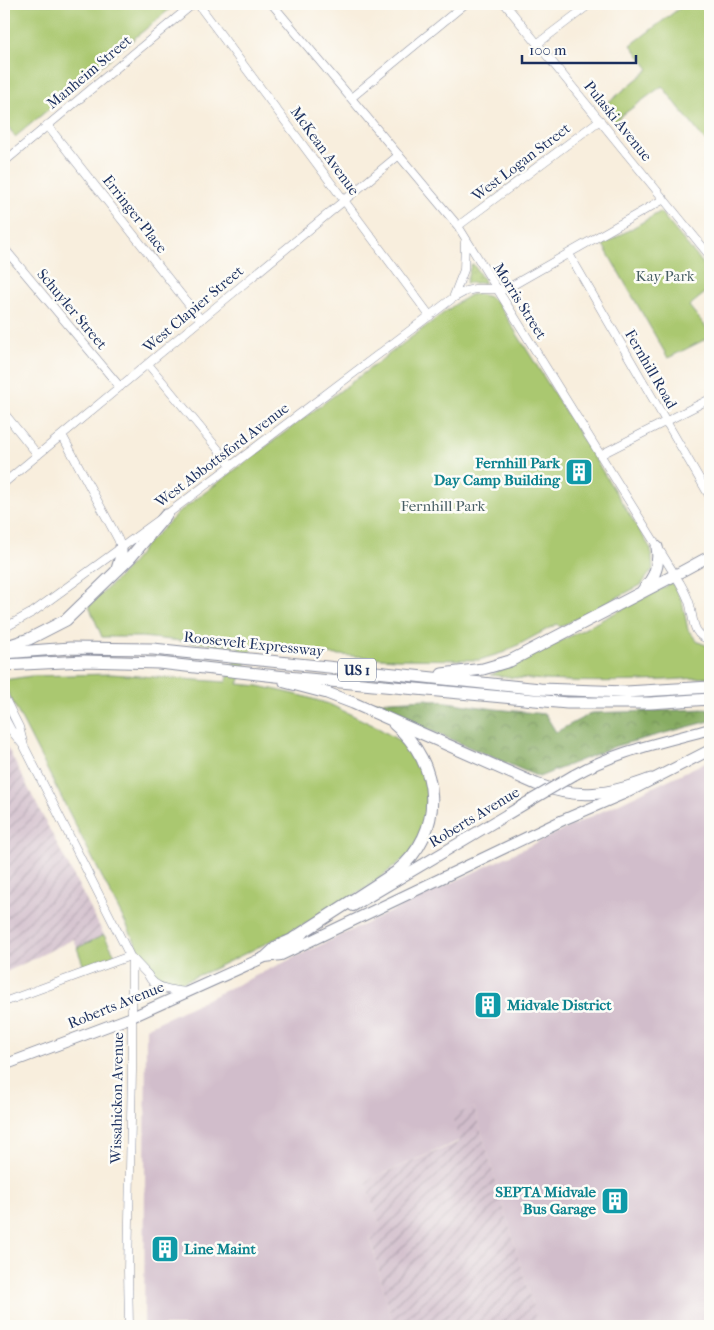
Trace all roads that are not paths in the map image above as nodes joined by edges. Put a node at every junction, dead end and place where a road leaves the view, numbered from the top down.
1 (193, 4) edge
2 (198, 4) edge
3 (272, 4) edge
4 (465, 4) edge
5 (504, 4) edge
6 (590, 4) edge
7 (537, 44) junction
8 (352, 98) junction
9 (600, 120) junction
10 (47, 125) junction
11 (399, 155) junction
12 (4, 162) edge
13 (664, 199) junction
14 (344, 201) junction
15 (458, 226) junction
16 (465, 238) junction
17 (4, 248) edge
18 (709, 252) edge
19 (569, 254) junction
20 (497, 290) junction
21 (453, 298) junction
22 (430, 316) junction
23 (201, 320) junction
24 (148, 364) junction
25 (120, 387) junction
26 (710, 399) edge
27 (4, 413) edge
28 (666, 422) junction
29 (62, 435) junction
30 (38, 454) junction
31 (600, 455) junction
32 (231, 465) junction
33 (4, 483) edge
34 (710, 498) edge
35 (166, 515) junction
36 (121, 547) junction
37 (657, 547) junction
38 (710, 556) edge
39 (116, 571) junction
40 (675, 575) junction
41 (642, 592) junction
42 (4, 628) edge
43 (707, 639) edge
44 (4, 647) edge
45 (4, 652) edge
46 (4, 665) edge
47 (243, 672) junction
48 (407, 676) junction
49 (710, 687) edge
50 (4, 697) edge
51 (710, 699) edge
52 (380, 714) junction
53 (4, 718) edge
54 (710, 729) edge
55 (24, 746) junction
56 (710, 750) edge
57 (651, 779) junction
58 (294, 938) junction
59 (130, 956) junction
60 (265, 957) junction
61 (189, 992) junction
62 (4, 1002) edge
63 (132, 1017) junction
64 (4, 1065) edge
65 (129, 1326) edge

1 - 10 street, Manheim Street
2 - 14 street, McKean Avenue
3 - 8 street, Morris Street
4 - 8 street
5 - 7 street, Pulaski Avenue
6 - 7 street
7 - 9 street, Pulaski Avenue
8 - 11 street, Morris Street
9 - 13 street, Pulaski Avenue
9 - 15 street, West Logan Street
10 - 12 street, Manheim Street
10 - 23 street, Erringer Place
11 - 14 street, West Clapier Street
11 - 15 street, Morris Street
13 - 18 street, Pulaski Avenue
13 - 19 street, West Abbottsford Avenue
14 - 22 street, McKean Avenue
14 - 23 street, West Clapier Street
15 - 16 street, Morris Street
16 - 20 street, Morris Street
16 - 21 street
17 - 25 street, Schuyler Street
19 - 20 street, West Abbottsford Avenue
19 - 28 street, Fernhill Road
20 - 21 street, West Abbottsford Avenue
20 - 31 street, Morris Street
21 - 22 street, West Abbottsford Avenue
22 - 32 street, West Abbottsford Avenue
23 - 24 street, West Clapier Street
24 - 25 street, West Clapier Street
24 - 32 street
25 - 29 street, West Clapier Street
26 - 28 street
27 - 30 street
28 - 31 street
28 - 34 street, Fernhill Road
29 - 30 street, West Clapier Street
29 - 36 street
30 - 33 street, West Clapier Street
31 - 37 street, Morris Street
32 - 35 street, West Abbottsford Avenue
35 - 36 street, West Abbottsford Avenue
35 - 39 highway
36 - 39 highway
36 - 42 street, West Abbottsford Avenue
37 - 40 street, Morris Street
37 - 41 highway
38 - 40 main road
39 - 44 highway
40 - 41 highway
40 - 43 street, Morris Street
41 - 48 highway
45 - 48 highway, Roosevelt Expressway / US 1
46 - 47 highway, Roosevelt Expressway / US 1
47 - 51 highway, Roosevelt Expressway / US 1
47 - 52 highway
48 - 49 highway, Roosevelt Expressway / US 1
50 - 55 street, Wissahickon Avenue
52 - 57 highway
52 - 58 highway
53 - 55 street, Wissahickon Avenue
54 - 58 main road, Roberts Avenue, bridge
55 - 59 street, Wissahickon Avenue
56 - 57 main road, Roberts Avenue
57 - 60 main road, Roberts Avenue
58 - 60 main road, Roberts Avenue
59 - 61 street
59 - 62 street
59 - 63 street, Wissahickon Avenue
60 - 61 main road, Roberts Avenue
61 - 63 main road, Roberts Avenue
63 - 64 main road, Roberts Avenue
63 - 65 street, Wissahickon Avenue

